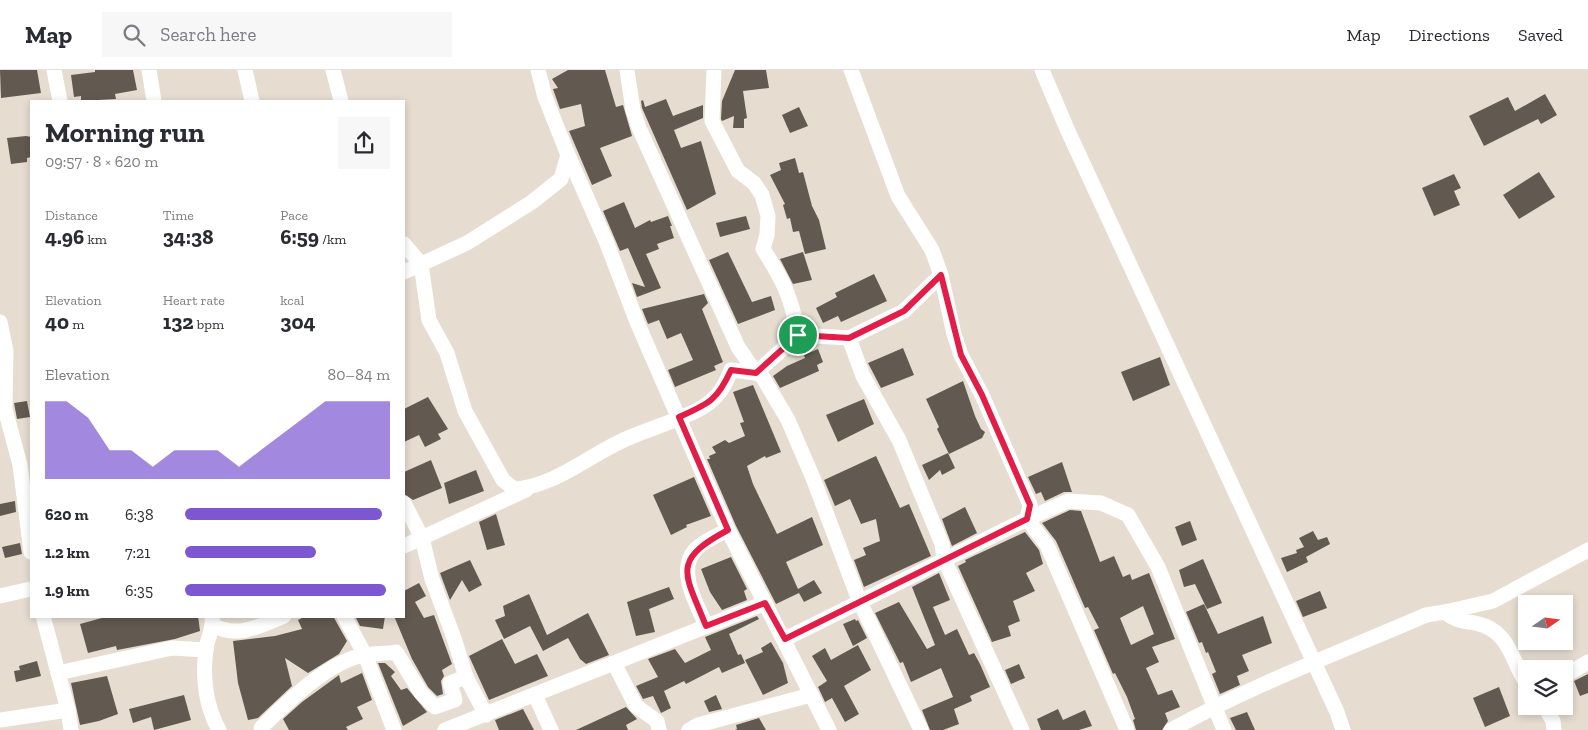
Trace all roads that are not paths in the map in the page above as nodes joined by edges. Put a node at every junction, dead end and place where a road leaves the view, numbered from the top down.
1 (54, 70) edge
2 (149, 70) edge
3 (245, 70) edge
4 (333, 70) edge
5 (538, 70) edge
6 (627, 70) edge
7 (714, 70) edge
8 (851, 70) edge
9 (1042, 70) edge
10 (60, 100) edge
11 (154, 100) edge
12 (252, 100) edge
13 (341, 100) edge
14 (568, 155) junction
15 (405, 245) edge
16 (421, 264) junction
17 (405, 272) edge
18 (941, 275) junction
19 (0, 322) edge
20 (798, 335) junction
21 (849, 338) junction
22 (756, 373) junction
23 (679, 417) junction
24 (530, 488) junction
25 (405, 504) edge
26 (1027, 519) junction
27 (728, 530) junction
28 (422, 538) junction
29 (30, 544) edge
30 (405, 546) edge
31 (1588, 550) edge
32 (944, 559) junction
33 (30, 589) edge
34 (0, 596) edge
35 (860, 600) junction
36 (765, 603) junction
37 (1445, 612) junction
38 (44, 618) edge
39 (278, 618) edge
40 (345, 618) edge
41 (212, 621) edge
42 (706, 626) junction
43 (785, 639) junction
44 (206, 650) junction
45 (365, 655) junction
46 (1588, 662) edge
47 (614, 663) junction
48 (1313, 664) junction
49 (1518, 666) edge
50 (1573, 671) edge
51 (58, 673) junction
52 (466, 677) junction
53 (811, 694) junction
54 (535, 695) junction
55 (1214, 706) junction
56 (68, 710) junction
57 (486, 715) junction
58 (1549, 715) edge
59 (1556, 715) edge
60 (0, 720) edge
61 (259, 729) edge
62 (71, 730) edge
63 (219, 730) edge
64 (394, 730) edge
65 (445, 730) edge
66 (551, 730) edge
67 (659, 730) edge
68 (690, 730) edge
69 (829, 730) edge
70 (921, 730) edge
71 (1022, 730) edge
72 (1127, 730) edge
73 (1171, 730) edge
74 (1224, 730) edge
75 (1343, 730) edge
76 (1554, 730) edge

1 - 10 street
2 - 11 street
3 - 12 street
4 - 13 street
5 - 14 street
6 - 22 street
7 - 20 street
8 - 18 street
9 - 48 street
14 - 16 street
14 - 23 street
15 - 16 street
16 - 17 street
16 - 24 street
18 - 21 street
18 - 26 street
19 - 29 street
20 - 21 street
20 - 22 street
21 - 32 street
22 - 23 street
22 - 35 street
23 - 24 street
23 - 27 street
24 - 28 street
25 - 28 street
26 - 32 street
26 - 55 street
26 - 72 street
27 - 36 street
27 - 42 street
28 - 30 street
28 - 52 street
31 - 37 street
32 - 35 street
32 - 71 street
33 - 34 street
35 - 43 street
35 - 70 street
36 - 42 street
36 - 43 street
37 - 48 street
37 - 49 street
38 - 51 street
39 - 41 street
40 - 45 street
41 - 44 street
42 - 47 street
43 - 53 street
44 - 51 street
44 - 63 street
45 - 52 street
45 - 61 street
45 - 64 street
46 - 50 street
47 - 54 street
47 - 67 street
48 - 55 street
48 - 75 street
51 - 56 street
52 - 57 street
53 - 68 street
53 - 69 street
54 - 57 street
54 - 66 street
55 - 73 street
55 - 74 street
56 - 60 street
56 - 62 street
57 - 65 street
58 - 76 street
59 - 76 street

